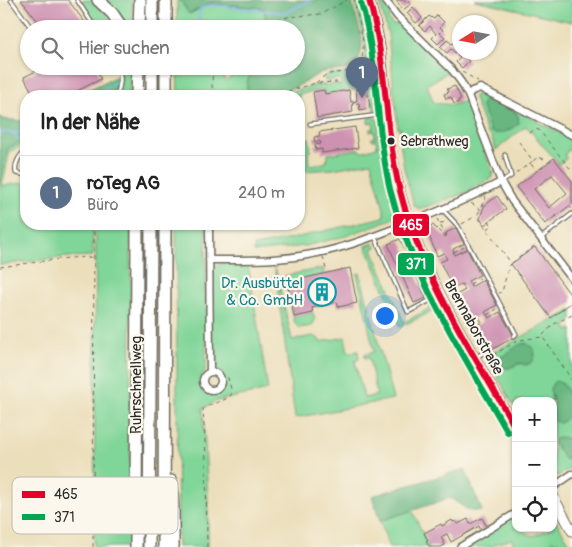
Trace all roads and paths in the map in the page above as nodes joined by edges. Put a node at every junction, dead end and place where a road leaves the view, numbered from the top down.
1 (11, 0) edge
2 (77, 0) edge
3 (98, 0) edge
4 (140, 0) edge
5 (152, 0) edge
6 (166, 0) edge
7 (347, 0) edge
8 (354, 0) edge
9 (369, 0) edge
10 (385, 0) edge
11 (25, 20) edge
12 (90, 20) edge
13 (117, 20) edge
14 (139, 20) edge
15 (152, 20) edge
16 (166, 20) edge
17 (274, 20) edge
18 (452, 70) junction
19 (121, 75) edge
20 (135, 75) edge
21 (138, 75) edge
22 (152, 75) edge
23 (166, 75) edge
24 (213, 75) edge
25 (337, 82) dead end
26 (316, 83) junction
27 (119, 90) edge
28 (137, 90) edge
29 (137, 90) edge
30 (152, 90) edge
31 (166, 90) edge
32 (212, 90) edge
33 (292, 90) edge
34 (485, 90) junction
35 (468, 96) junction
36 (387, 114) junction
37 (310, 124) dead end
38 (530, 133) dead end
39 (572, 135) edge
40 (518, 142) dead end
41 (505, 155) dead end
42 (20, 157) edge
43 (544, 159) dead end
44 (533, 161) junction
45 (530, 163) junction
46 (536, 171) dead end
47 (572, 171) edge
48 (518, 172) dead end
49 (20, 175) edge
50 (501, 182) junction
51 (486, 196) dead end
52 (471, 203) dead end
53 (570, 206) dead end
54 (572, 209) edge
55 (443, 210) junction
56 (482, 210) junction
57 (572, 214) edge
58 (477, 216) junction
59 (436, 219) dead end
60 (452, 221) junction
61 (489, 221) dead end
62 (439, 223) junction
63 (410, 224) junction
64 (458, 226) junction
65 (94, 230) edge
66 (137, 230) edge
67 (151, 230) edge
68 (165, 230) edge
69 (209, 230) edge
70 (487, 230) junction
71 (374, 236) junction
72 (446, 236) dead end
73 (543, 240) junction
74 (468, 245) junction
75 (322, 252) junction
76 (454, 252) dead end
77 (94, 257) junction
78 (209, 260) junction
79 (511, 264) junction
80 (417, 266) dead end
81 (0, 267) edge
82 (411, 269) dead end
83 (326, 273) dead end
84 (484, 276) junction
85 (572, 279) edge
86 (470, 284) dead end
87 (440, 295) junction
88 (494, 296) junction
89 (501, 307) junction
90 (487, 315) dead end
91 (572, 315) edge
92 (515, 335) dead end
93 (542, 336) junction
94 (488, 351) dead end
95 (476, 358) junction
96 (486, 359) dead end
97 (210, 372) junction
98 (221, 376) junction
99 (572, 380) edge
100 (512, 422) edge
101 (164, 440) junction
102 (572, 474) edge
103 (93, 477) edge
104 (136, 477) edge
105 (149, 477) edge
106 (164, 477) edge
107 (170, 477) edge
108 (557, 484) edge
109 (557, 503) edge
110 (512, 515) edge
111 (572, 530) edge
112 (93, 534) edge
113 (136, 534) edge
114 (149, 534) edge
115 (164, 534) edge
116 (173, 534) edge
117 (93, 547) edge
118 (136, 547) edge
119 (149, 547) edge
120 (164, 547) edge
121 (173, 547) edge
122 (207, 547) edge
123 (460, 547) edge

1 - 11 lane
2 - 12 lane
3 - 13 highway
4 - 14 highway
5 - 15 highway
6 - 16 highway
7 - 17 path
8 - 26 path
9 - 36 main road, Brennaborstraße
10 - 18 street
18 - 34 path
18 - 35 street
19 - 27 lane
20 - 28 highway
21 - 29 highway
22 - 30 highway
23 - 31 highway
24 - 32 path
25 - 26 path
26 - 33 path
34 - 35 street
34 - 39 street
35 - 50 street
36 - 37 lane
36 - 63 main road, Brennaborstraße
38 - 47 path
40 - 44 path
41 - 50 lane
42 - 49 lane
43 - 44 path
44 - 45 path
45 - 46 path
45 - 48 path
50 - 55 street
50 - 73 street
51 - 56 path
52 - 56 path
53 - 54 path
55 - 60 lane
55 - 63 street
56 - 58 path
57 - 73 lane
58 - 64 path
58 - 70 path
59 - 62 path
60 - 62 path
60 - 64 lane
61 - 70 path
62 - 72 path
63 - 71 street
63 - 87 main road, Brennaborstraße
64 - 74 lane
65 - 77 path
66 - 104 highway
67 - 105 highway, Ruhrschnellweg
68 - 101 highway, Ruhrschnellweg
69 - 78 street
70 - 79 path
71 - 75 street
71 - 87 lane
73 - 79 path
73 - 85 street
74 - 76 path
74 - 84 lane
75 - 78 street
75 - 83 path
77 - 81 path
77 - 103 path
78 - 97 street
79 - 88 path
80 - 82 path
84 - 86 path
84 - 88 lane
87 - 95 main road, Brennaborstraße
88 - 89 lane
89 - 90 path
89 - 92 lane
91 - 93 path
93 - 96 path
93 - 99 path
94 - 95 lane
95 - 100 main road, Brennaborstraße
97 - 98 street
97 - 98 street
98 - 122 path
101 - 106 highway, Ruhrschnellweg
101 - 107 highway
102 - 108 street
109 - 111 main road
110 - 123 street
112 - 117 path
113 - 118 highway
114 - 119 highway, Ruhrschnellweg
115 - 120 highway, Ruhrschnellweg
116 - 121 highway

